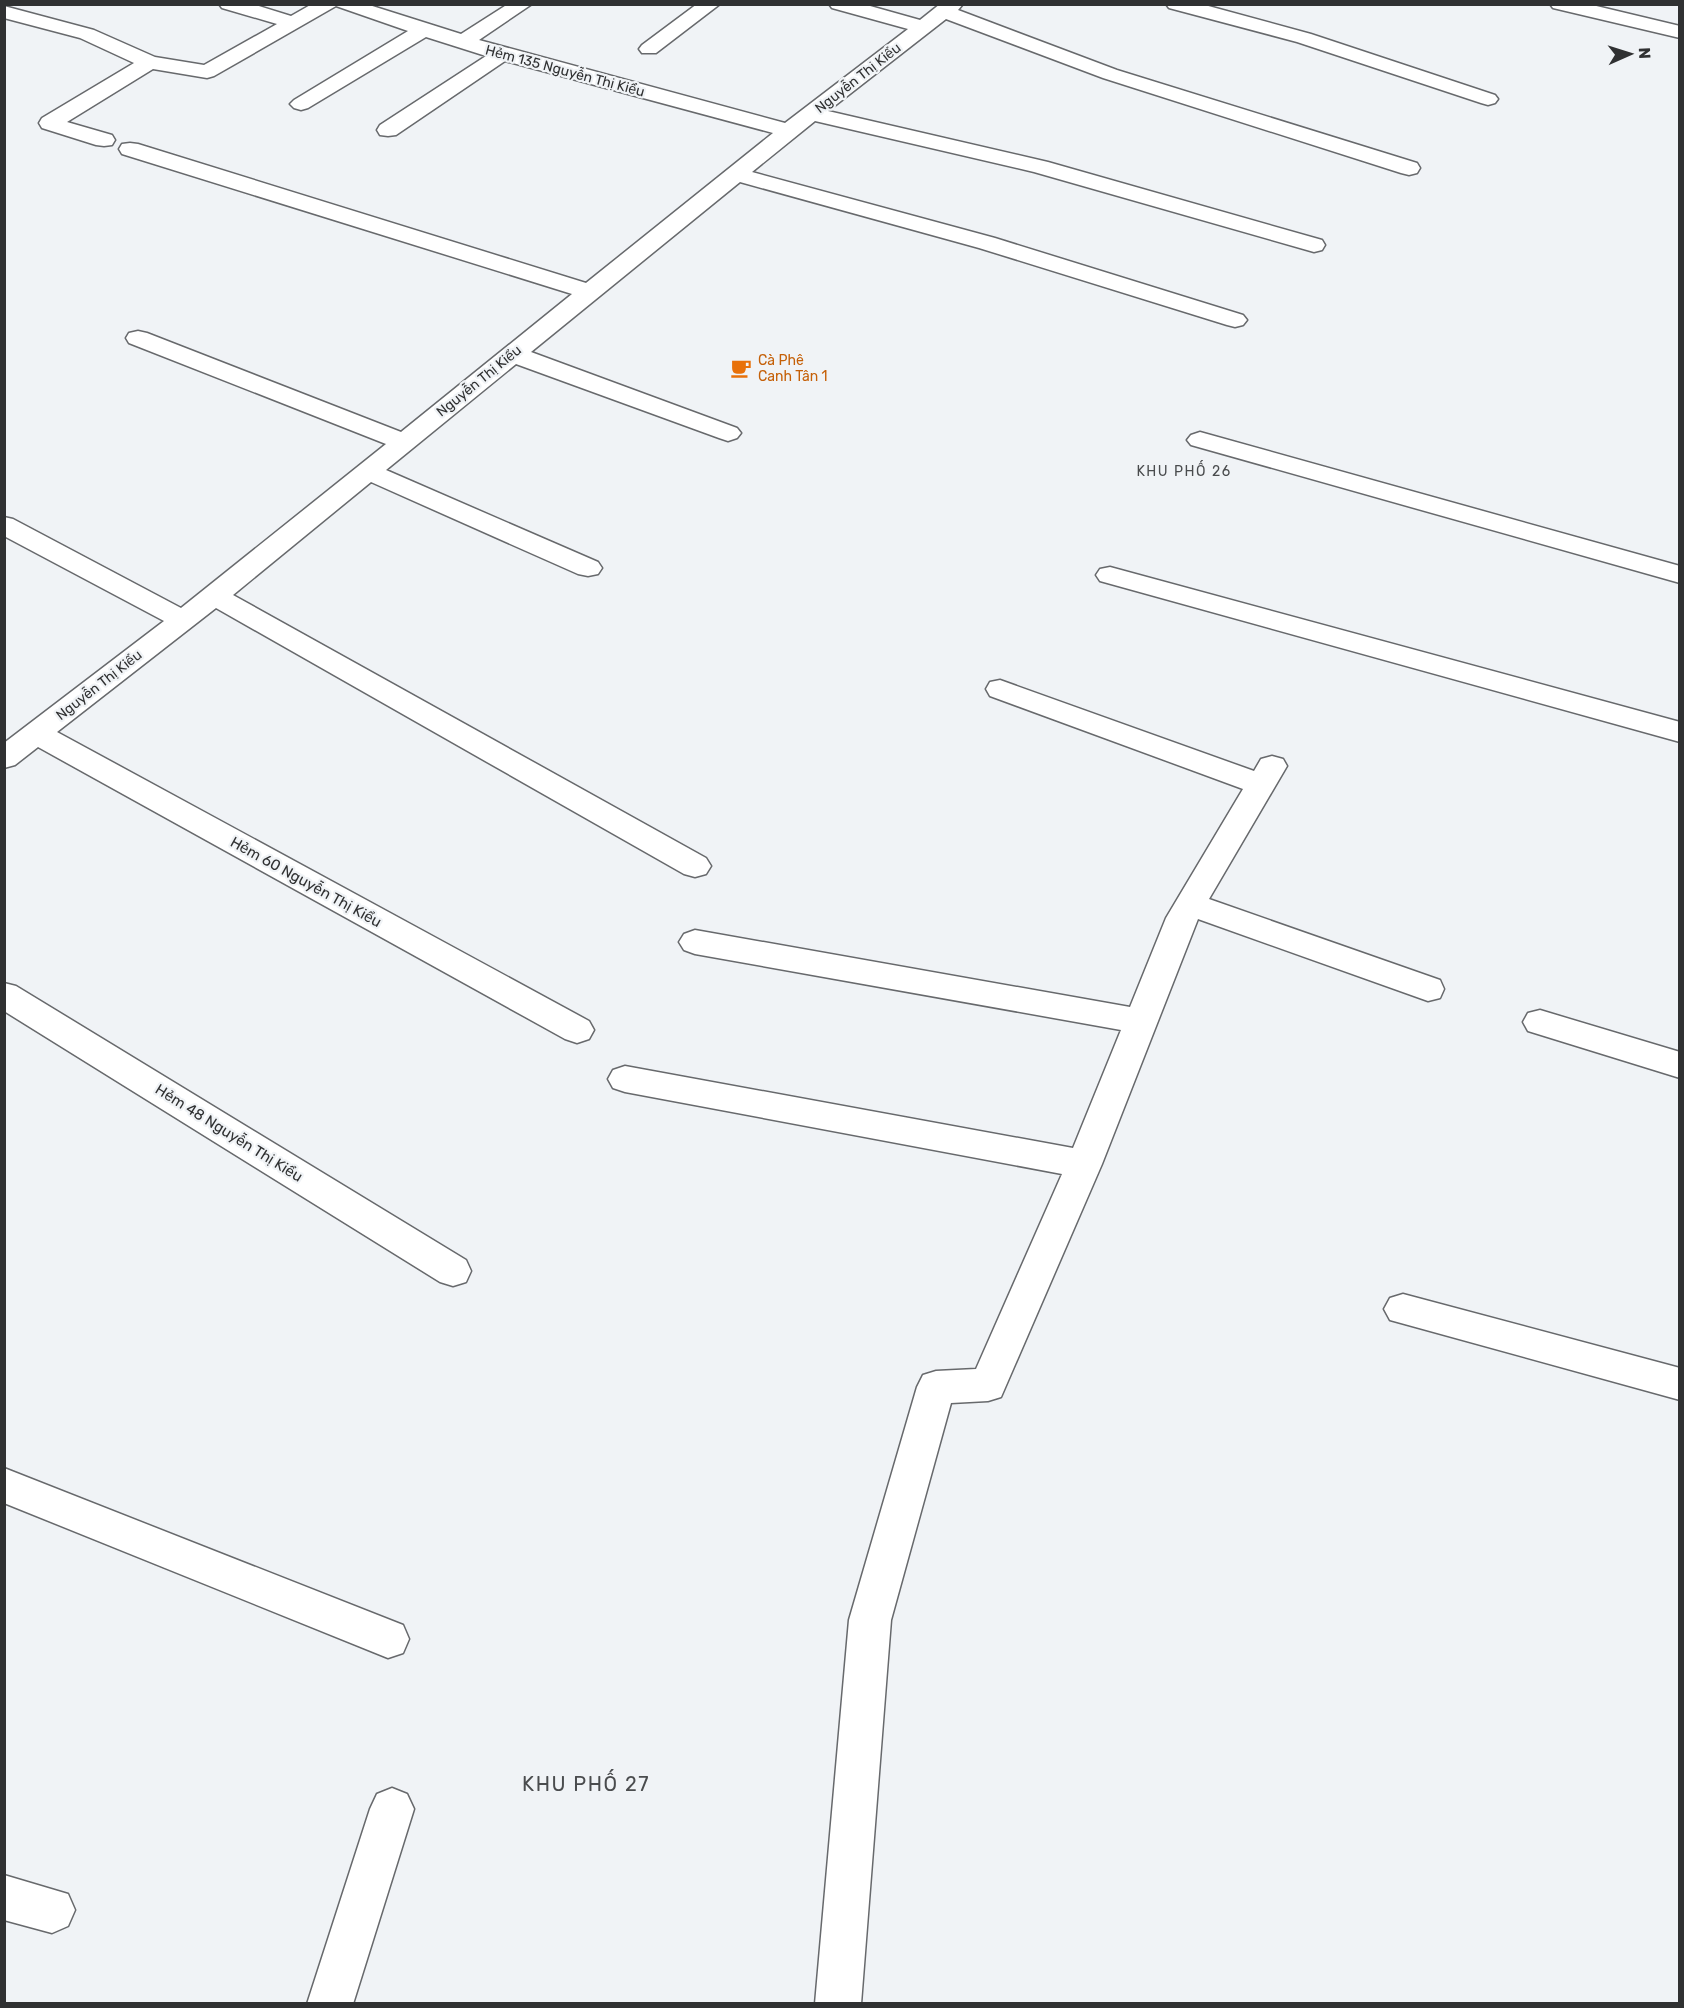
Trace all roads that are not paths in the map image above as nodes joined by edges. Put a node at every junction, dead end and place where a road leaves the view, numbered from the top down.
1 (229, 4) edge
2 (327, 4) edge
3 (344, 4) edge
4 (522, 4) edge
5 (710, 4) edge
6 (838, 4) edge
7 (1176, 4) edge
8 (1560, 4) edge
9 (948, 8) edge
10 (4, 12) edge
11 (294, 23) junction
12 (924, 27) junction
13 (423, 30) junction
14 (1680, 32) edge
15 (463, 42) junction
16 (650, 49) dead end
17 (502, 54) junction
18 (150, 62) junction
19 (1488, 99) dead end
20 (301, 104) dead end
21 (812, 114) junction
22 (388, 130) dead end
23 (789, 132) junction
24 (104, 140) dead end
25 (130, 149) dead end
26 (1409, 168) dead end
27 (736, 174) junction
28 (1314, 246) dead end
29 (589, 292) junction
30 (1235, 320) dead end
31 (138, 338) dead end
32 (513, 354) junction
33 (728, 433) dead end
34 (1200, 440) dead end
35 (403, 442) junction
36 (367, 471) junction
37 (4, 525) edge
38 (588, 568) dead end
39 (1110, 575) dead end
40 (1680, 575) edge
41 (214, 596) junction
42 (183, 620) junction
43 (1000, 689) dead end
44 (1680, 732) edge
45 (36, 734) junction
46 (4, 758) edge
47 (695, 867) dead end
48 (1190, 904) junction
49 (695, 942) dead end
50 (1428, 989) dead end
51 (4, 995) edge
52 (1141, 1021) junction
53 (1540, 1022) dead end
54 (577, 1030) dead end
55 (1680, 1065) edge
56 (626, 1078) dead end
57 (1084, 1164) junction
58 (453, 1271) dead end
59 (1403, 1309) dead end
60 (1680, 1384) edge
61 (4, 1485) edge
62 (388, 1639) dead end
63 (392, 1809) dead end
64 (4, 1897) edge
65 (52, 1910) dead end
66 (330, 2004) edge
67 (838, 2004) edge

1 - 11 street
2 - 11 street
3 - 13 street, Hẻm 135 Nguyễn Thị Kiểu
4 - 15 street
5 - 16 street
6 - 12 street
7 - 19 street
8 - 14 street
9 - 12 street, Nguyễn Thị Kiểu
9 - 26 street
10 - 18 street
11 - 18 street
12 - 21 street, Nguyễn Thị Kiểu
13 - 15 street, Hẻm 135 Nguyễn Thị Kiểu
13 - 20 street
15 - 17 street, Hẻm 135 Nguyễn Thị Kiểu
17 - 22 street
17 - 23 street, Hẻm 135 Nguyễn Thị Kiểu
18 - 24 street
21 - 23 street, Nguyễn Thị Kiểu
21 - 28 street
23 - 27 street, Nguyễn Thị Kiểu
25 - 29 street
27 - 29 street, Nguyễn Thị Kiểu
27 - 30 street
29 - 32 street, Nguyễn Thị Kiểu
31 - 35 street
32 - 33 street
32 - 35 street, Nguyễn Thị Kiểu
34 - 40 street
35 - 36 street, Nguyễn Thị Kiểu
36 - 38 street
36 - 41 street, Nguyễn Thị Kiểu
37 - 42 street
39 - 44 street
41 - 42 street, Nguyễn Thị Kiểu
41 - 47 street
42 - 45 street, Nguyễn Thị Kiểu
43 - 48 street
45 - 46 street, Nguyễn Thị Kiểu
45 - 54 street, Hẻm 60 Nguyễn Thị Kiểu
48 - 50 street
48 - 52 street
49 - 52 street
51 - 58 street, Hẻm 48 Nguyễn Thị Kiểu
52 - 57 street
53 - 55 street
56 - 57 street
57 - 67 street
59 - 60 street
61 - 62 street
63 - 66 street
64 - 65 street

